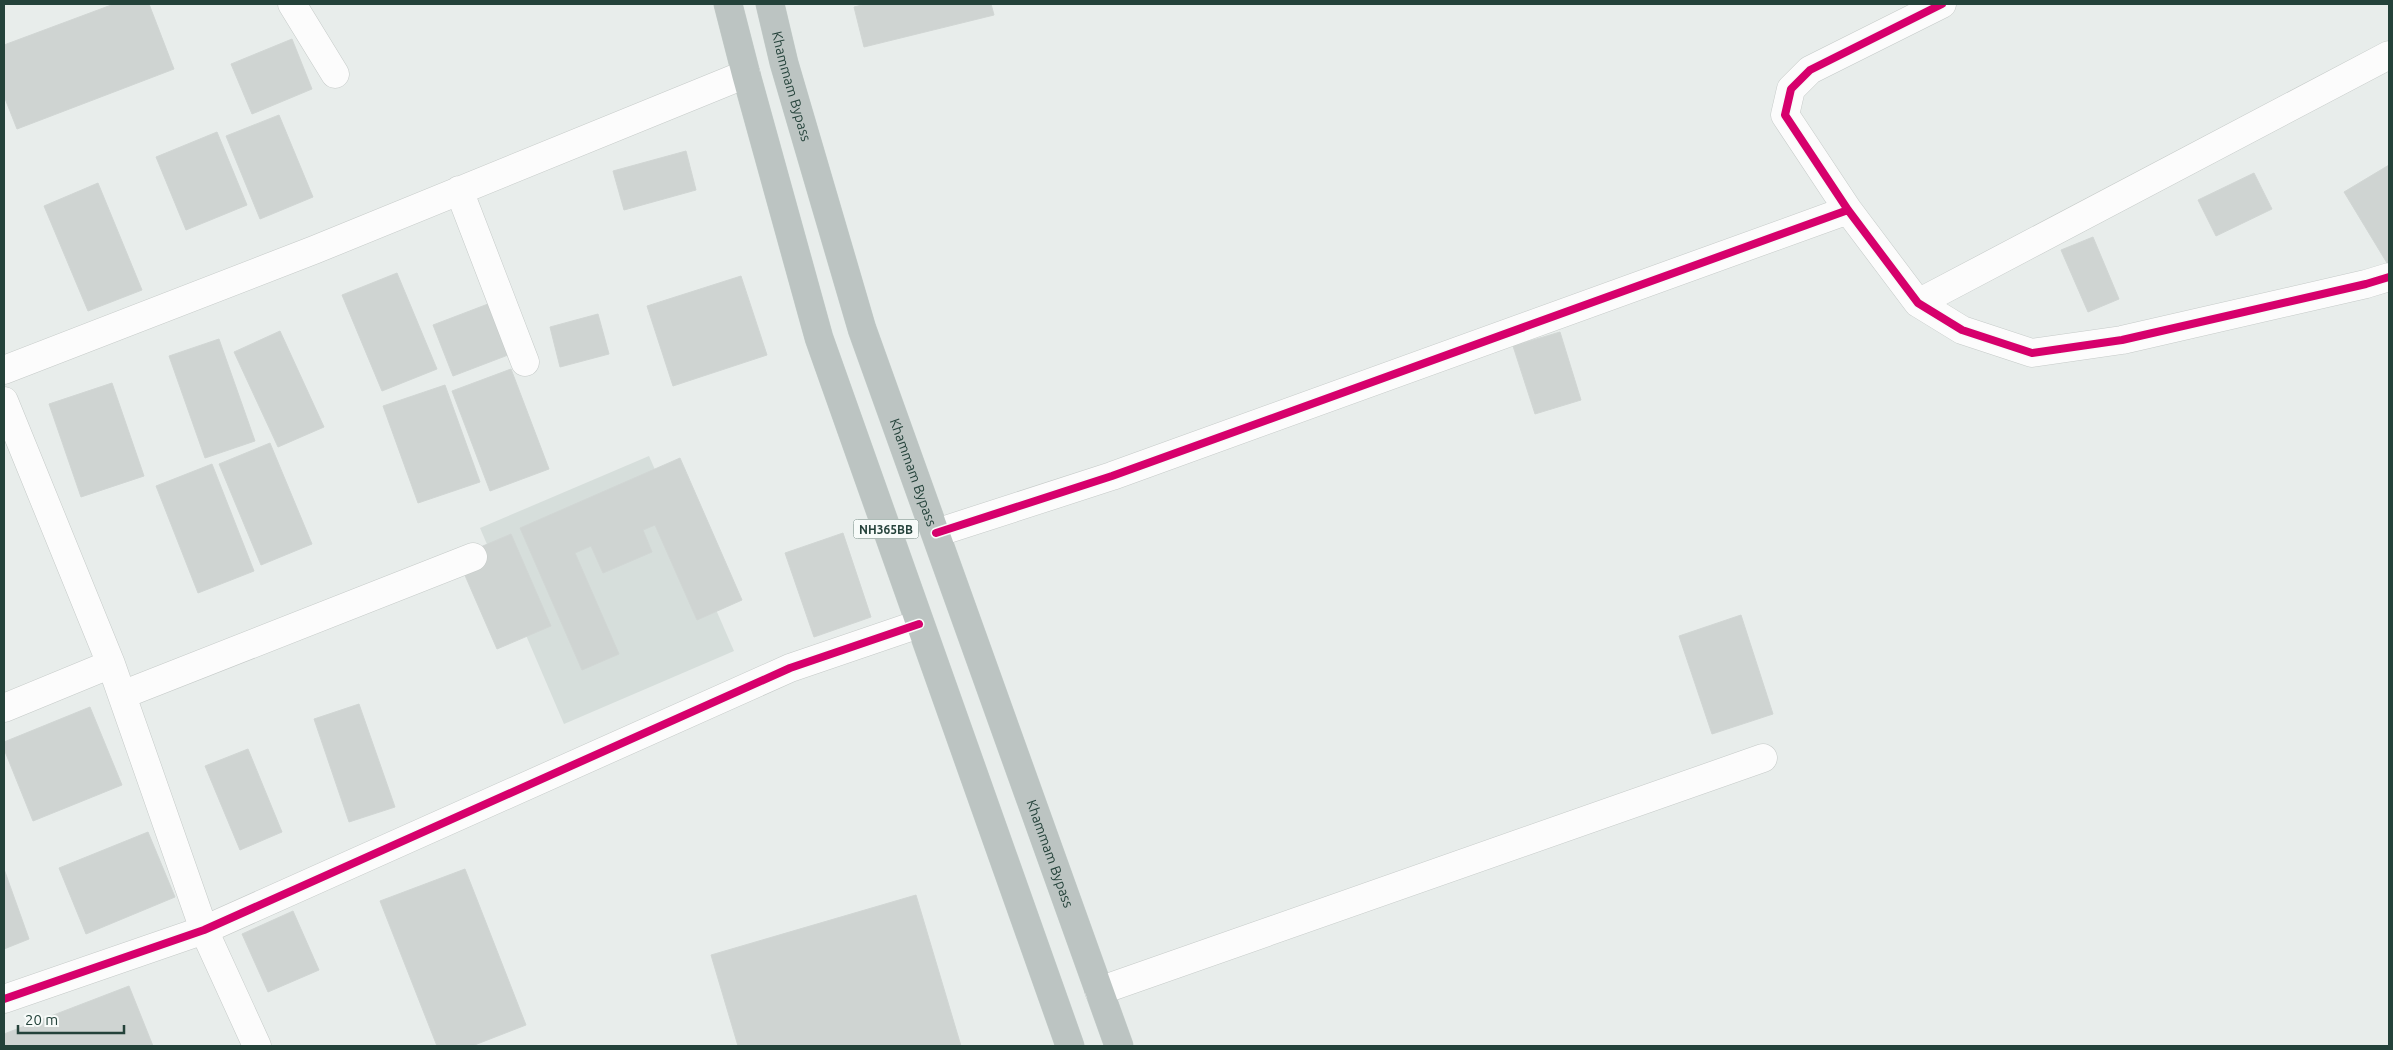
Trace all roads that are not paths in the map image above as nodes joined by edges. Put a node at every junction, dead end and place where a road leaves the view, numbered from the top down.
1 (292, 4) edge
2 (728, 4) edge
3 (770, 4) edge
4 (1942, 4) edge
5 (2389, 55) edge
6 (334, 74) dead end
7 (746, 74) junction
8 (459, 190) junction
9 (1848, 210) junction
10 (2389, 277) edge
11 (1918, 303) junction
12 (525, 362) dead end
13 (4, 370) edge
14 (5, 406) edge
15 (936, 533) junction
16 (473, 557) dead end
17 (920, 624) junction
18 (111, 664) junction
19 (122, 695) junction
20 (4, 708) edge
21 (1763, 758) dead end
22 (204, 930) junction
23 (1099, 991) junction
24 (4, 999) edge
25 (258, 1046) edge
26 (1070, 1046) edge
27 (1119, 1046) edge

1 - 6 street
2 - 7 highway, NH365BB
3 - 15 highway, Khammam Bypass / NH365BB
4 - 9 street
5 - 11 street
7 - 8 street
7 - 17 highway, NH365BB
8 - 12 street
8 - 13 street
9 - 11 street
9 - 15 street
10 - 11 street
14 - 18 street
15 - 23 highway, Khammam Bypass / NH365BB
16 - 19 street
17 - 22 street
17 - 26 highway, NH365BB
18 - 19 street
18 - 20 street
19 - 22 street
21 - 23 street
22 - 24 street
22 - 25 street
23 - 27 highway, Khammam Bypass / NH365BB

